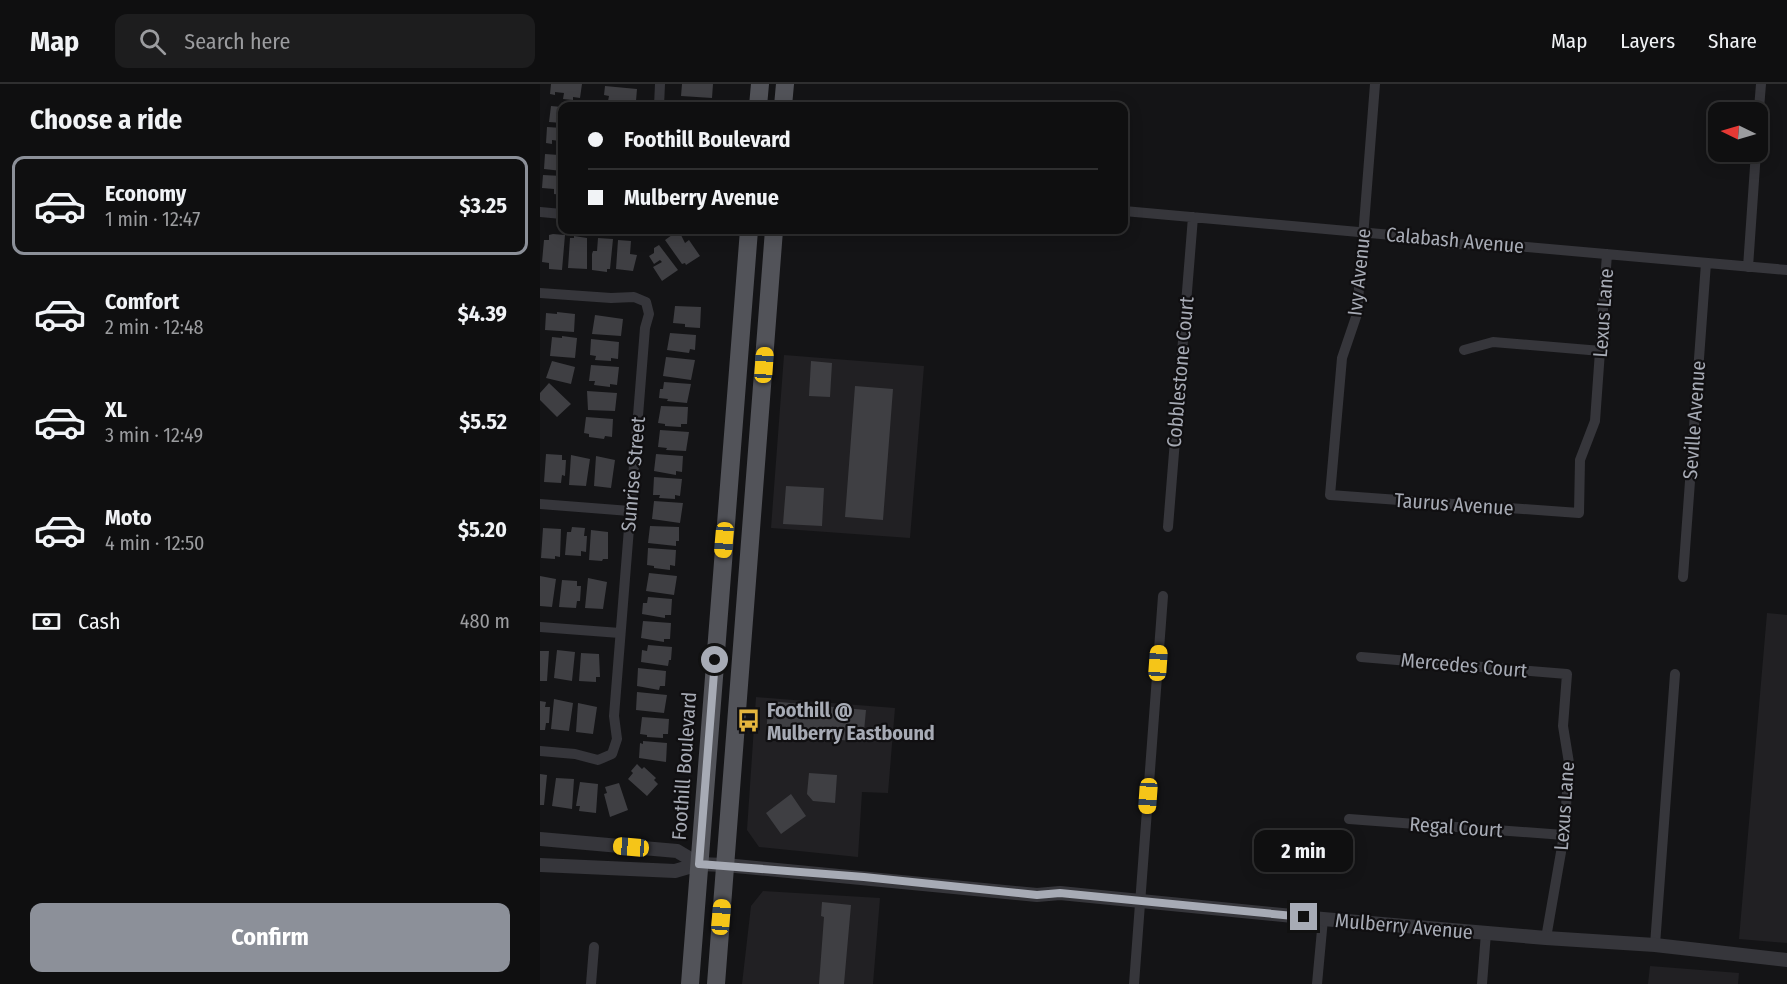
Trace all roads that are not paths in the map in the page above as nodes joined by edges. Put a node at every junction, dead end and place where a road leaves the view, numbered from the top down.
1 (660, 84) edge
2 (760, 84) edge
3 (785, 84) edge
4 (1375, 84) edge
5 (1761, 84) edge
6 (658, 102) edge
7 (758, 102) edge
8 (783, 102) edge
9 (1760, 102) edge
10 (1755, 162) edge
11 (1128, 211) edge
12 (540, 212) edge
13 (558, 214) edge
14 (1192, 217) junction
15 (1364, 232) junction
16 (749, 234) edge
17 (774, 234) edge
18 (1607, 254) junction
19 (1706, 263) junction
20 (1748, 267) junction
21 (1787, 270) edge
22 (540, 293) edge
23 (1464, 350) dead end
24 (1601, 351) junction
25 (1330, 495) joint
26 (540, 504) edge
27 (630, 511) junction
28 (1579, 513) joint
29 (1168, 527) dead end
30 (1683, 577) dead end
31 (1163, 596) dead end
32 (540, 627) edge
33 (620, 633) junction
34 (1360, 657) dead end
35 (1567, 674) joint
36 (1675, 674) dead end
37 (540, 751) edge
38 (1349, 819) dead end
39 (1564, 835) junction
40 (540, 839) edge
41 (699, 864) junction
42 (540, 865) edge
43 (725, 865) junction
44 (1140, 903) junction
45 (1323, 919) junction
46 (1486, 933) junction
47 (1546, 938) junction
48 (1655, 945) junction
49 (594, 947) dead end
50 (1787, 960) edge
51 (591, 984) edge
52 (690, 984) edge
53 (716, 984) edge
54 (1134, 984) edge
55 (1317, 984) edge
56 (1482, 984) edge

1 - 6 street
2 - 7 main road
3 - 8 main road
4 - 15 street, Ivy Avenue
5 - 9 street
10 - 20 street
11 - 14 street, Calabash Avenue
12 - 13 street
14 - 15 street, Calabash Avenue
14 - 29 street, Cobblestone Court
15 - 18 street, Calabash Avenue
15 - 25 street, Ivy Avenue
16 - 41 main road, Foothill Boulevard
17 - 43 main road
18 - 19 street, Calabash Avenue
18 - 24 street, Lexus Lane
19 - 20 street, Calabash Avenue
19 - 30 street, Seville Avenue
20 - 21 street, Calabash Avenue
22 - 27 street, Sunrise Street
23 - 24 street
24 - 28 street, Lexus Lane
25 - 28 street, Taurus Avenue
26 - 27 street
27 - 33 street, Sunrise Street
31 - 44 street
32 - 33 street
33 - 37 street, Sunrise Street
34 - 35 street, Mercedes Court
35 - 39 street, Lexus Lane
36 - 48 street
38 - 39 street, Regal Court
39 - 47 street, Lexus Lane
40 - 41 street, Mulberry Avenue
41 - 42 street, Mulberry Avenue
41 - 43 street, Mulberry Avenue
41 - 52 main road, Foothill Boulevard
43 - 44 street, Mulberry Avenue
43 - 53 main road
44 - 45 street, Mulberry Avenue
44 - 54 street
45 - 46 street, Mulberry Avenue
45 - 55 street
46 - 47 street, Mulberry Avenue
46 - 56 street
47 - 48 street, Mulberry Avenue
48 - 50 street, Mulberry Avenue
49 - 51 street

